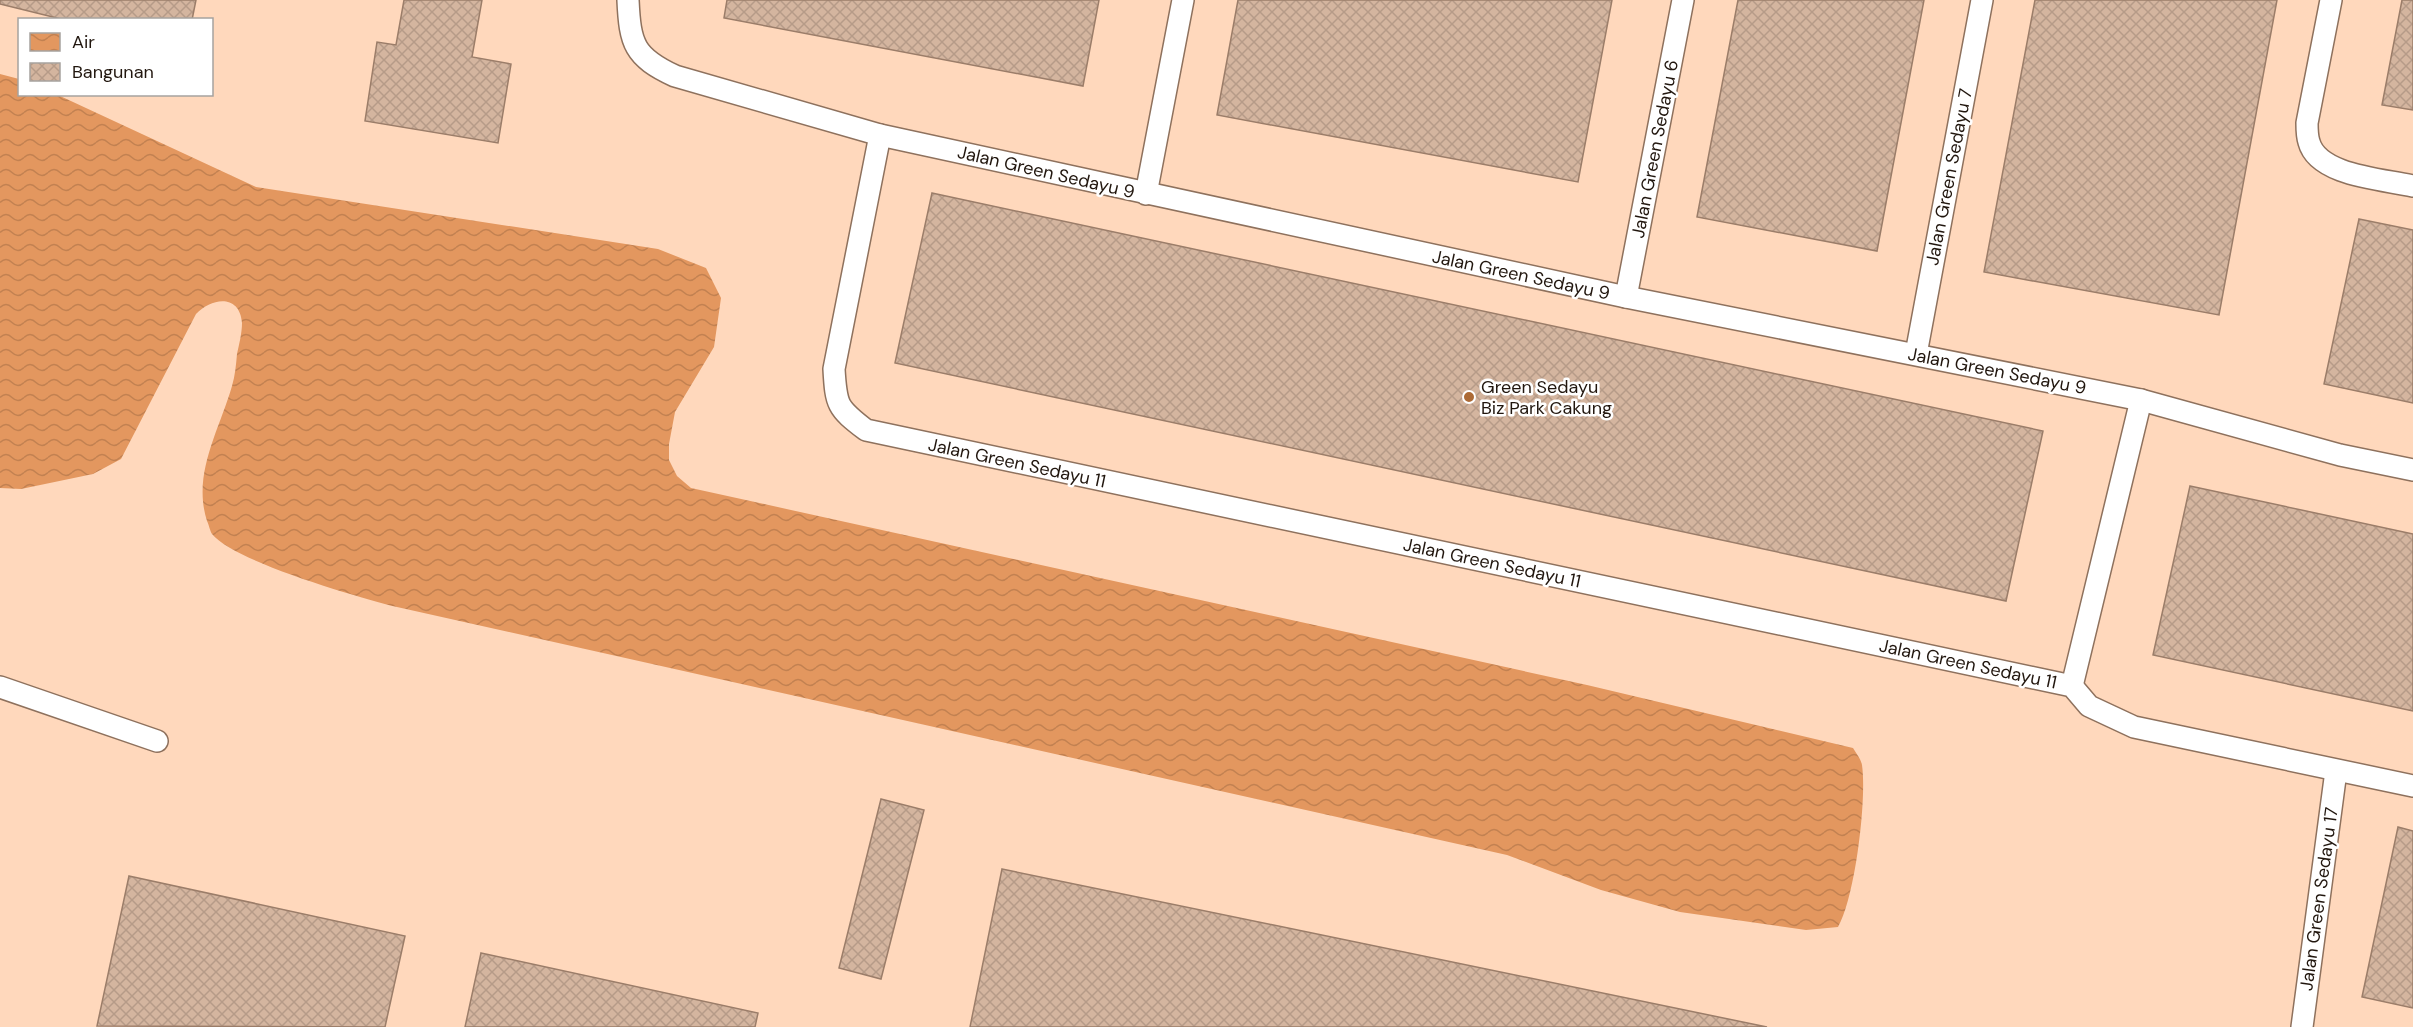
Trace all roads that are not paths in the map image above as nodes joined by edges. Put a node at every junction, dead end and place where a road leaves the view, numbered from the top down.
1 (628, 0) edge
2 (1183, 0) edge
3 (1683, 0) edge
4 (1982, 0) edge
5 (2331, 0) edge
6 (880, 135) junction
7 (2413, 186) edge
8 (1146, 194) junction
9 (1626, 297) junction
10 (1916, 354) junction
11 (2140, 400) junction
12 (2413, 470) edge
13 (2072, 686) junction
14 (0, 687) edge
15 (157, 741) dead end
16 (2336, 771) junction
17 (2413, 786) edge
18 (2302, 1027) edge

1 - 6 lane, Jalan Green Sedayu 9
2 - 8 lane
3 - 9 lane, Jalan Green Sedayu 6
4 - 10 lane, Jalan Green Sedayu 7
5 - 7 lane
6 - 8 lane, Jalan Green Sedayu 9
6 - 13 lane, Jalan Green Sedayu 11
8 - 9 lane, Jalan Green Sedayu 9
9 - 10 lane, Jalan Green Sedayu 9
10 - 11 lane, Jalan Green Sedayu 9
11 - 12 lane, Jalan Green Sedayu 9
11 - 13 lane
13 - 16 lane, Jalan Green Sedayu 11
14 - 15 lane
16 - 17 lane, Jalan Green Sedayu 11
16 - 18 lane, Jalan Green Sedayu 17

